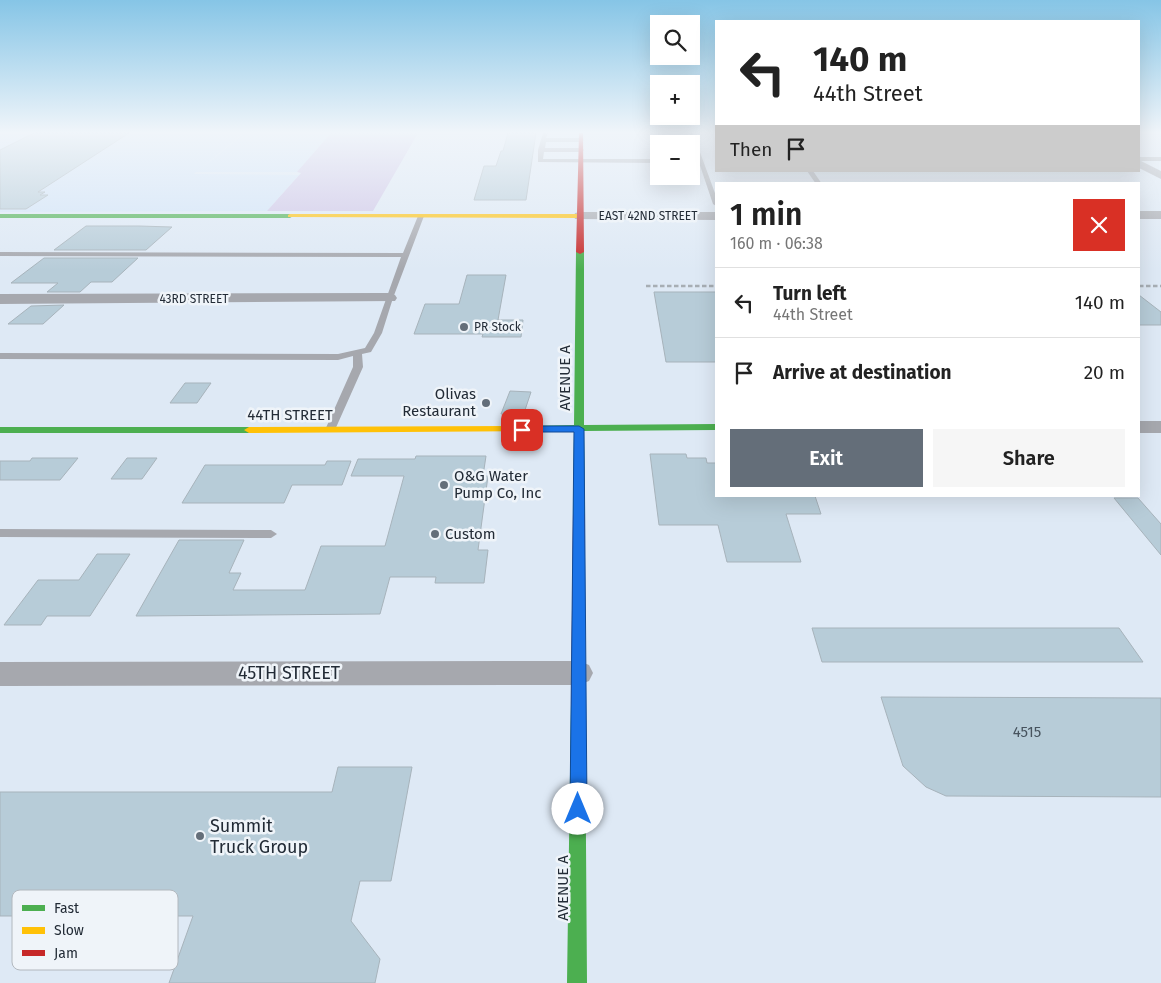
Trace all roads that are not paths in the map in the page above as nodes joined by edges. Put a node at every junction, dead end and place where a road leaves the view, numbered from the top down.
1 (581, 179) edge
2 (705, 179) edge
3 (715, 202) edge
4 (1140, 215) edge
5 (1161, 215) edge
6 (0, 216) edge
7 (421, 216) junction
8 (580, 216) junction
9 (715, 216) edge
10 (0, 254) edge
11 (406, 255) junction
12 (389, 298) junction
13 (0, 299) edge
14 (357, 352) junction
15 (0, 356) edge
16 (1161, 426) edge
17 (715, 427) edge
18 (1140, 427) edge
19 (579, 429) junction
20 (0, 430) edge
21 (330, 430) junction
22 (0, 533) edge
23 (271, 534) dead end
24 (579, 673) junction
25 (0, 674) edge
26 (577, 983) edge

1 - 8 street, AVENUE A
2 - 3 lane
4 - 5 street
6 - 7 street
7 - 8 street
7 - 11 lane
8 - 9 street, EAST 42ND STREET
8 - 19 street, AVENUE A
10 - 11 lane
11 - 12 lane
12 - 13 street, 43RD STREET
12 - 14 lane
14 - 15 lane
14 - 21 lane
16 - 18 street
17 - 19 street, 44TH STREET
19 - 21 street, 44TH STREET
19 - 24 street, AVENUE A
20 - 21 street, 44TH STREET
22 - 23 lane
24 - 25 street, 45TH STREET
24 - 26 street, AVENUE A

